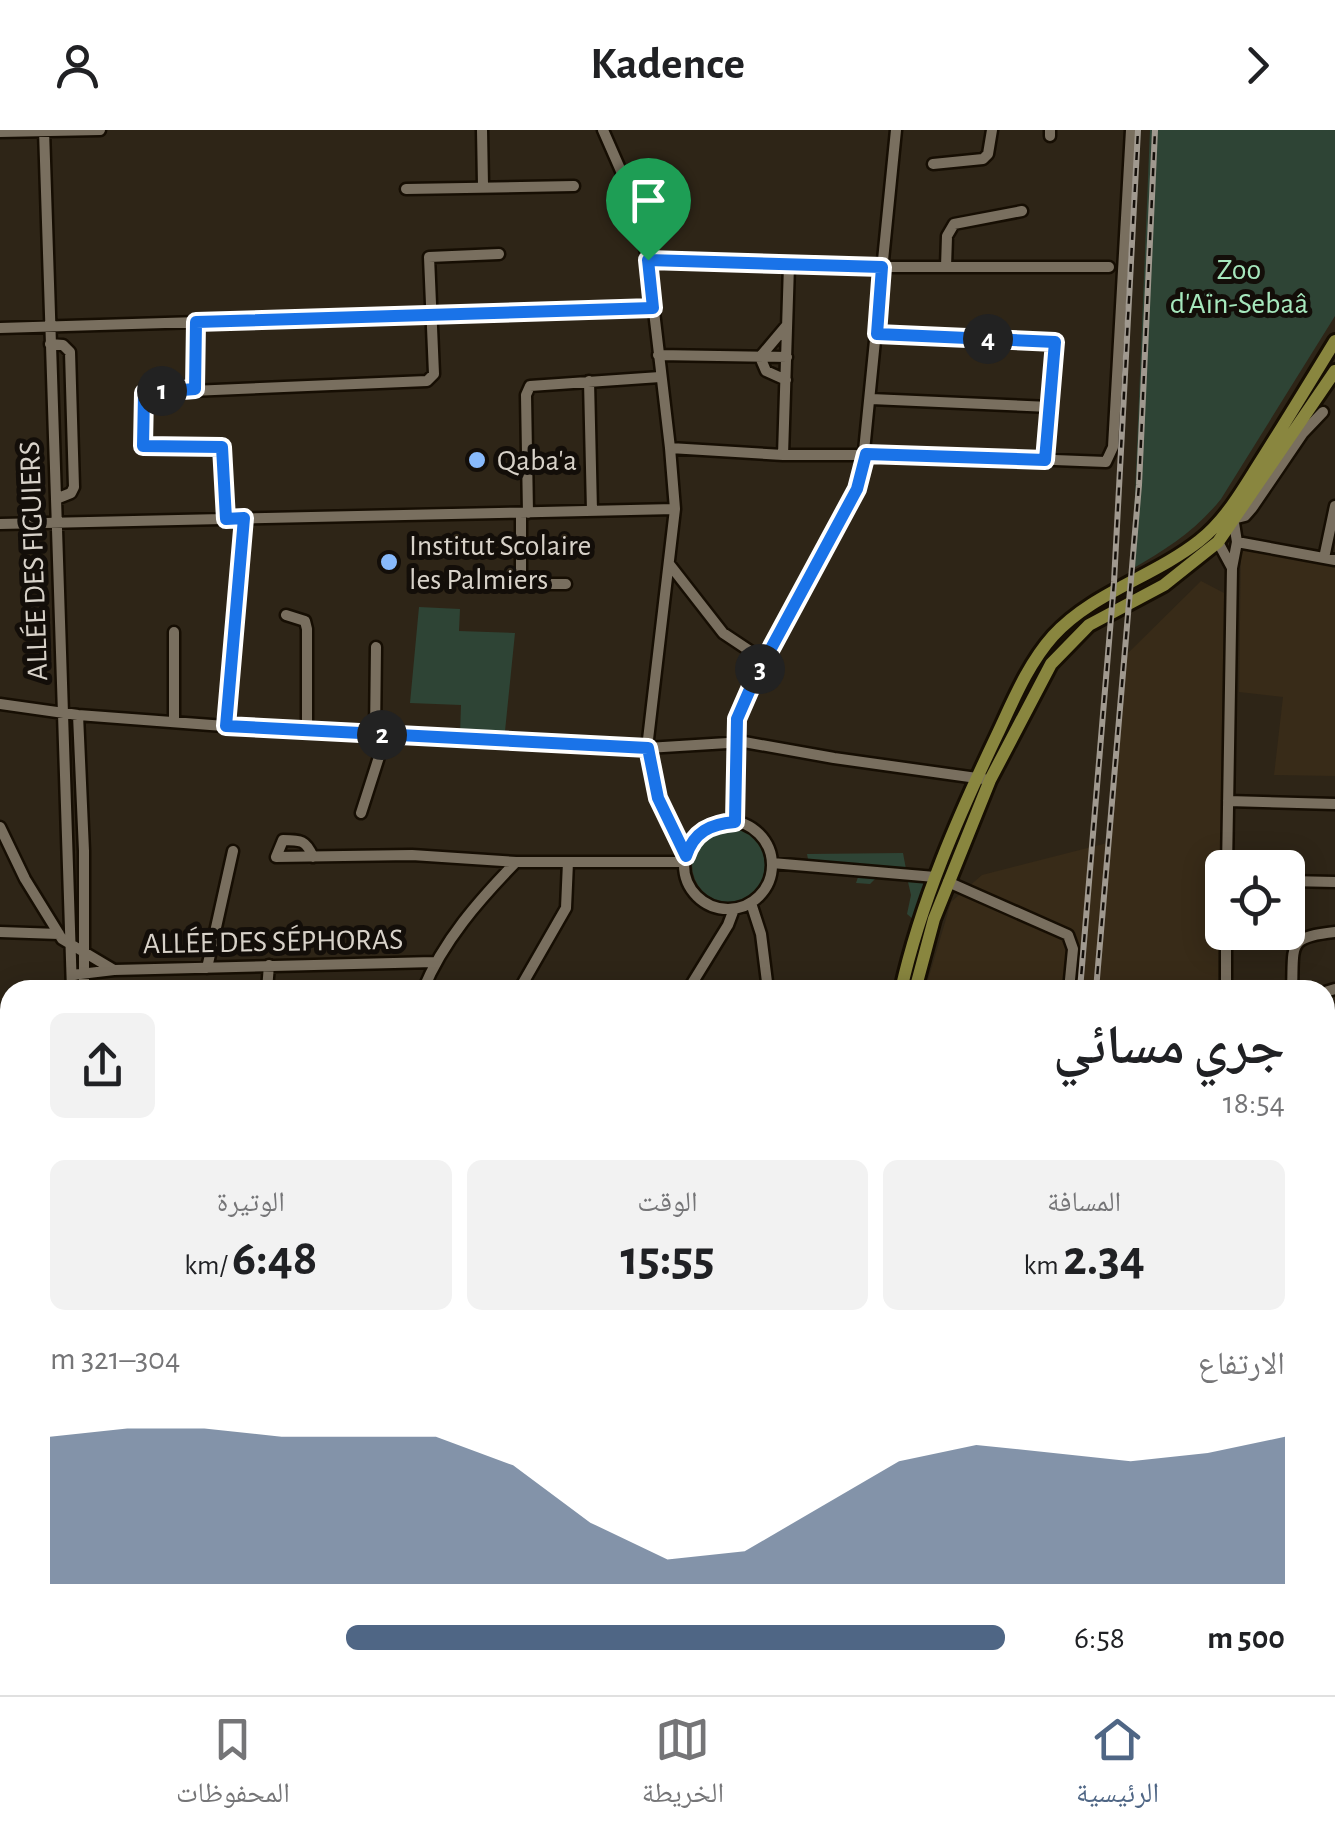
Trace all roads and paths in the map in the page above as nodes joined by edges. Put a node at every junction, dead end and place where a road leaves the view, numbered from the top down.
1 (100, 130) edge
2 (482, 130) edge
3 (603, 130) edge
4 (896, 130) edge
5 (992, 130) edge
6 (1131, 130) edge
7 (44, 131) edge
8 (0, 132) edge
9 (932, 164) dead end
10 (483, 185) junction
11 (574, 186) dead end
12 (406, 188) dead end
13 (1022, 211) dead end
14 (499, 254) dead end
15 (648, 260) junction
16 (789, 265) junction
17 (882, 267) junction
18 (946, 267) junction
19 (1109, 267) dead end
20 (653, 308) junction
21 (432, 315) junction
22 (196, 322) junction
23 (788, 324) junction
24 (49, 326) junction
25 (0, 328) edge
26 (877, 334) junction
27 (1335, 341) edge
28 (50, 344) junction
29 (1335, 350) edge
30 (658, 355) junction
31 (760, 357) junction
32 (787, 357) junction
33 (1335, 369) edge
34 (660, 377) junction
35 (786, 380) junction
36 (590, 381) junction
37 (195, 389) junction
38 (871, 399) junction
39 (1307, 402) junction
40 (1050, 407) junction
41 (1323, 412) junction
42 (1335, 415) edge
43 (670, 448) junction
44 (783, 454) junction
45 (866, 454) junction
46 (1045, 460) junction
47 (56, 499) junction
48 (1335, 506) edge
49 (674, 509) junction
50 (592, 512) junction
51 (525, 513) junction
52 (244, 518) junction
53 (226, 519) junction
54 (56, 521) junction
55 (1235, 521) junction
56 (0, 524) edge
57 (1218, 542) junction
58 (1237, 542) junction
59 (1329, 559) edge
60 (670, 565) junction
61 (1232, 568) junction
62 (566, 584) dead end
63 (286, 615) dead end
64 (174, 632) dead end
65 (376, 647) dead end
66 (765, 661) junction
67 (0, 704) edge
68 (64, 713) junction
69 (78, 715) junction
70 (174, 721) junction
71 (226, 726) junction
72 (307, 732) junction
73 (380, 735) junction
74 (734, 741) junction
75 (648, 748) junction
76 (983, 779) junction
77 (1228, 800) junction
78 (1335, 804) edge
79 (361, 813) dead end
80 (735, 822) junction
81 (0, 827) edge
82 (672, 828) junction
83 (697, 834) junction
84 (233, 850) dead end
85 (1227, 850) edge
86 (313, 857) dead end
87 (685, 860) junction
88 (516, 862) junction
89 (568, 862) junction
90 (772, 863) junction
91 (942, 880) junction
92 (1305, 881) edge
93 (1335, 882) edge
94 (751, 903) junction
95 (734, 909) junction
96 (0, 932) edge
97 (1335, 932) edge
98 (58, 934) junction
99 (72, 934) junction
100 (78, 949) junction
101 (1226, 950) edge
102 (434, 962) junction
103 (269, 965) junction
104 (207, 968) junction
105 (114, 970) junction
106 (78, 976) junction
107 (76, 980) edge
108 (80, 980) edge
109 (267, 980) edge
110 (427, 980) edge
111 (525, 980) edge
112 (694, 980) edge
113 (767, 980) edge
114 (903, 980) edge
115 (917, 980) edge
116 (1071, 980) edge
117 (1226, 980) edge
118 (1293, 980) edge

1 - 7 street
2 - 10 street
3 - 15 street
4 - 17 street
5 - 9 street
6 - 46 street
7 - 8 street
7 - 24 street, ALLÉE DES FIGUIERS
10 - 11 street
10 - 12 street
13 - 18 street
14 - 21 street
15 - 16 street
15 - 20 street
16 - 17 street
16 - 23 street
17 - 18 street
17 - 26 street
18 - 19 street
20 - 21 street
20 - 30 street
21 - 22 street
21 - 37 street
22 - 24 street
22 - 37 street
23 - 31 street
23 - 32 street
24 - 25 street
24 - 28 street, ALLÉE DES FIGUIERS
26 - 38 street
26 - 40 street
27 - 39 main road
28 - 47 street, ALLÉE DES FIGUIERS
28 - 47 street
29 - 39 main road
30 - 31 street
30 - 34 street
31 - 32 street
31 - 35 street
32 - 35 street
33 - 39 main road
34 - 36 street
34 - 43 street
35 - 44 street
36 - 50 street
36 - 51 street
37 - 53 street
38 - 40 street
38 - 45 street
39 - 41 street
39 - 55 main road
39 - 76 main road
40 - 46 street
41 - 42 street
41 - 55 street
43 - 44 street
43 - 49 street
44 - 45 street
45 - 46 street
45 - 66 street
47 - 54 street, ALLÉE DES FIGUIERS
48 - 59 street
49 - 50 street
49 - 60 street
50 - 51 street
51 - 52 street
51 - 62 street
52 - 53 street
52 - 71 street
53 - 54 street
54 - 56 street
54 - 68 street, ALLÉE DES FIGUIERS
55 - 57 main road
55 - 58 street
57 - 61 street
57 - 76 main road
58 - 59 street
58 - 61 street
60 - 66 street
60 - 75 street
61 - 77 street
63 - 72 street
64 - 70 street
65 - 73 street
66 - 74 street
67 - 68 street
68 - 69 street
68 - 99 street, ALLÉE DES FIGUIERS
69 - 70 street
69 - 100 street, ALLÉE DES FIGUIERS
70 - 71 street
71 - 72 street
72 - 73 street
73 - 75 street
73 - 79 street
74 - 75 street
74 - 76 street
74 - 80 street
75 - 82 street
76 - 91 main road
77 - 78 street
77 - 85 street
80 - 83 street
80 - 90 street
81 - 98 street, ALLÉE DES SÉPHORAS
82 - 83 street
82 - 87 street
83 - 87 street
84 - 104 street
86 - 88 street
87 - 89 street
87 - 95 street
88 - 89 street
88 - 102 street
89 - 111 street
90 - 91 street
90 - 94 street
91 - 114 main road
91 - 115 main road
91 - 116 street
92 - 93 street
94 - 95 street
94 - 113 street
95 - 112 street
96 - 98 street
97 - 118 street
98 - 99 street
98 - 100 street, ALLÉE DES SÉPHORAS
99 - 100 street, ALLÉE DES FIGUIERS
100 - 105 street, ALLÉE DES SÉPHORAS
100 - 106 street, ALLÉE DES FIGUIERS
101 - 117 street
102 - 103 street, ALLÉE DES SÉPHORAS
102 - 110 street
103 - 104 street, ALLÉE DES SÉPHORAS
103 - 109 street
104 - 105 street, ALLÉE DES SÉPHORAS
105 - 106 street, ALLÉE DES SÉPHORAS
106 - 107 street, ALLÉE DES FIGUIERS
106 - 108 street, ALLÉE DES FIGUIERS

